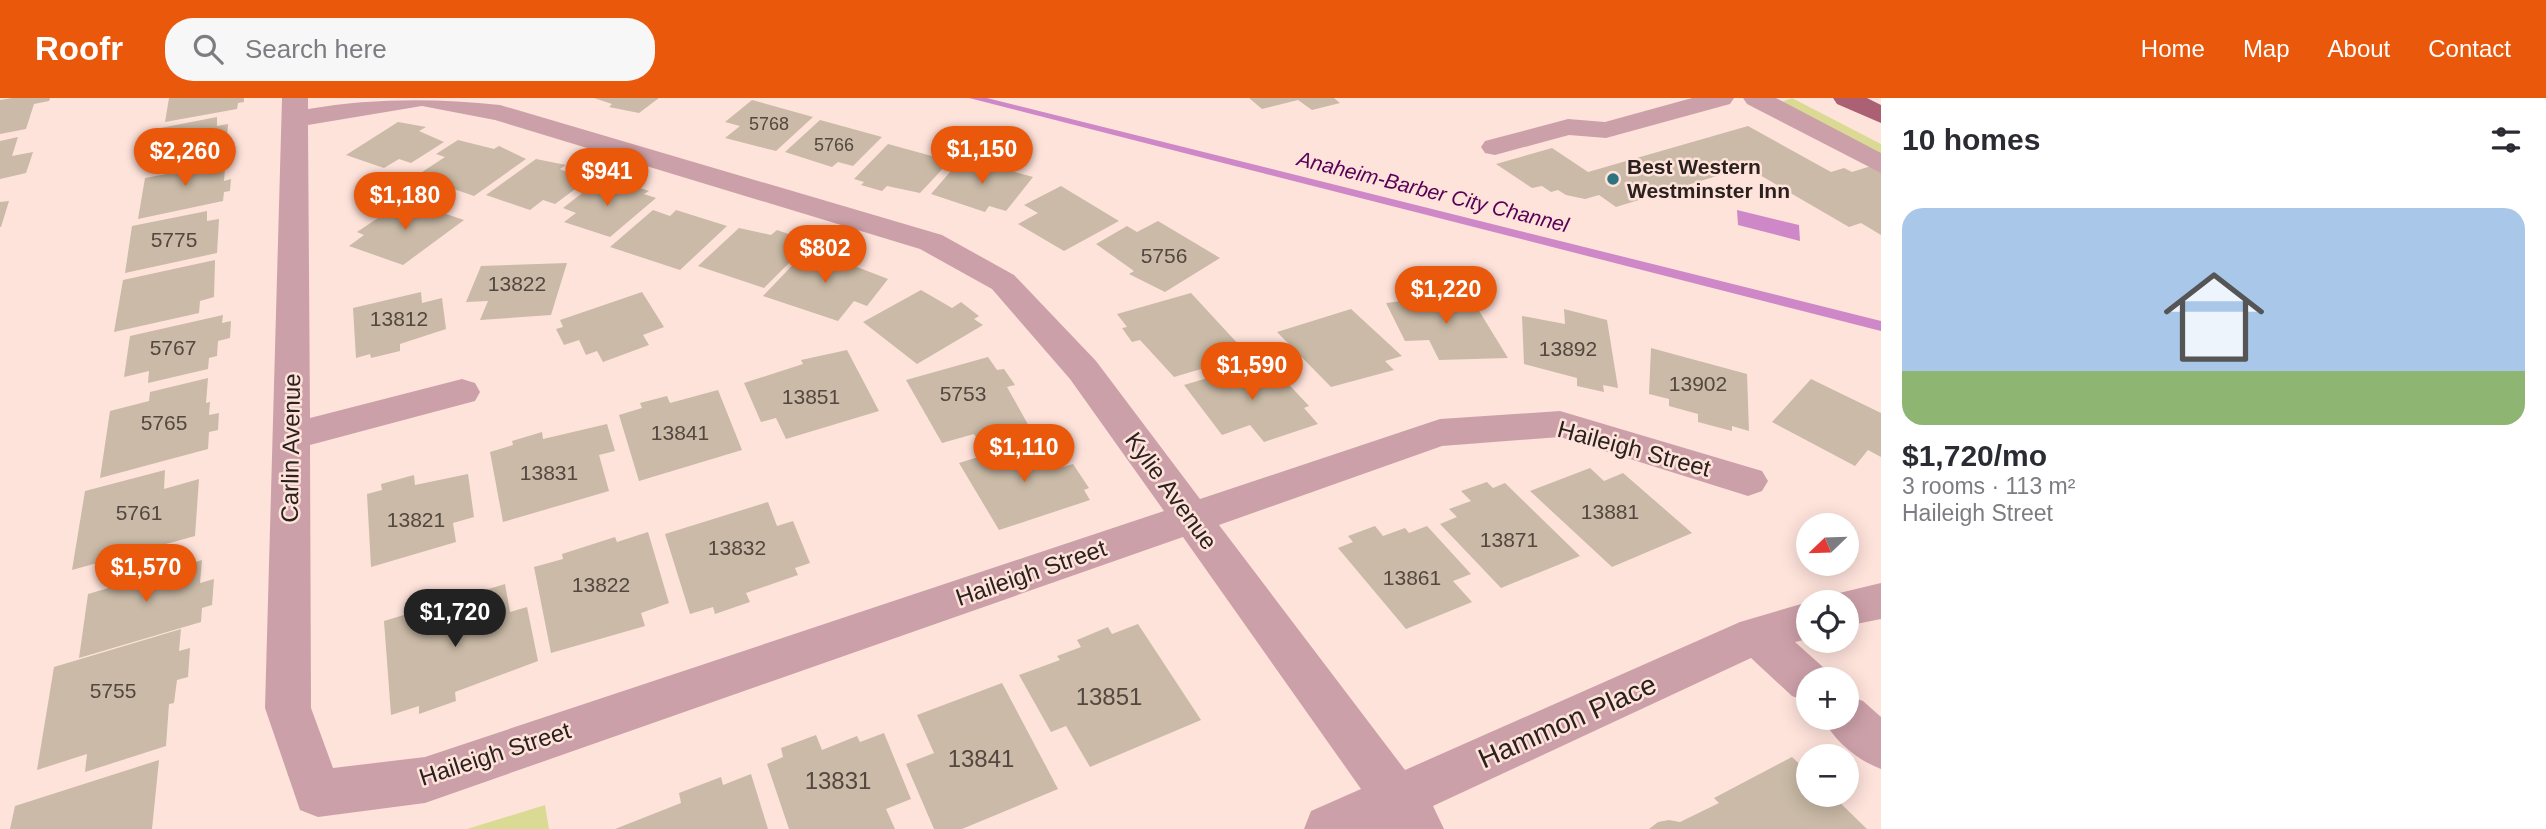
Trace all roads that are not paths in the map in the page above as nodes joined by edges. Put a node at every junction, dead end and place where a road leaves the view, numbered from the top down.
1 (1721, 98) edge
2 (1756, 98) edge
3 (1846, 98) edge
4 (295, 108) edge
5 (1881, 115) edge
6 (1494, 147) dead end
7 (1881, 164) edge
8 (462, 392) dead end
9 (291, 436) junction
10 (1748, 481) dead end
11 (1191, 518) junction
12 (1881, 601) edge
13 (1859, 605) edge
14 (1796, 623) edge
15 (1756, 635) junction
16 (1796, 671) edge
17 (1859, 728) edge
18 (1881, 747) edge
19 (318, 793) joint
20 (1407, 814) edge
21 (1329, 829) edge

1 - 6 street
2 - 7 street
3 - 5 main road
4 - 9 street, Carlin Avenue
4 - 11 street, Kylie Avenue
8 - 9 street
9 - 19 street, Carlin Avenue
10 - 11 street, Haileigh Street
11 - 19 street, Haileigh Street
11 - 20 street, Kylie Avenue
12 - 13 street
14 - 15 street, Hammon Place
15 - 16 street
15 - 20 street, Hammon Place
17 - 18 street
20 - 21 street, Hammon Place

